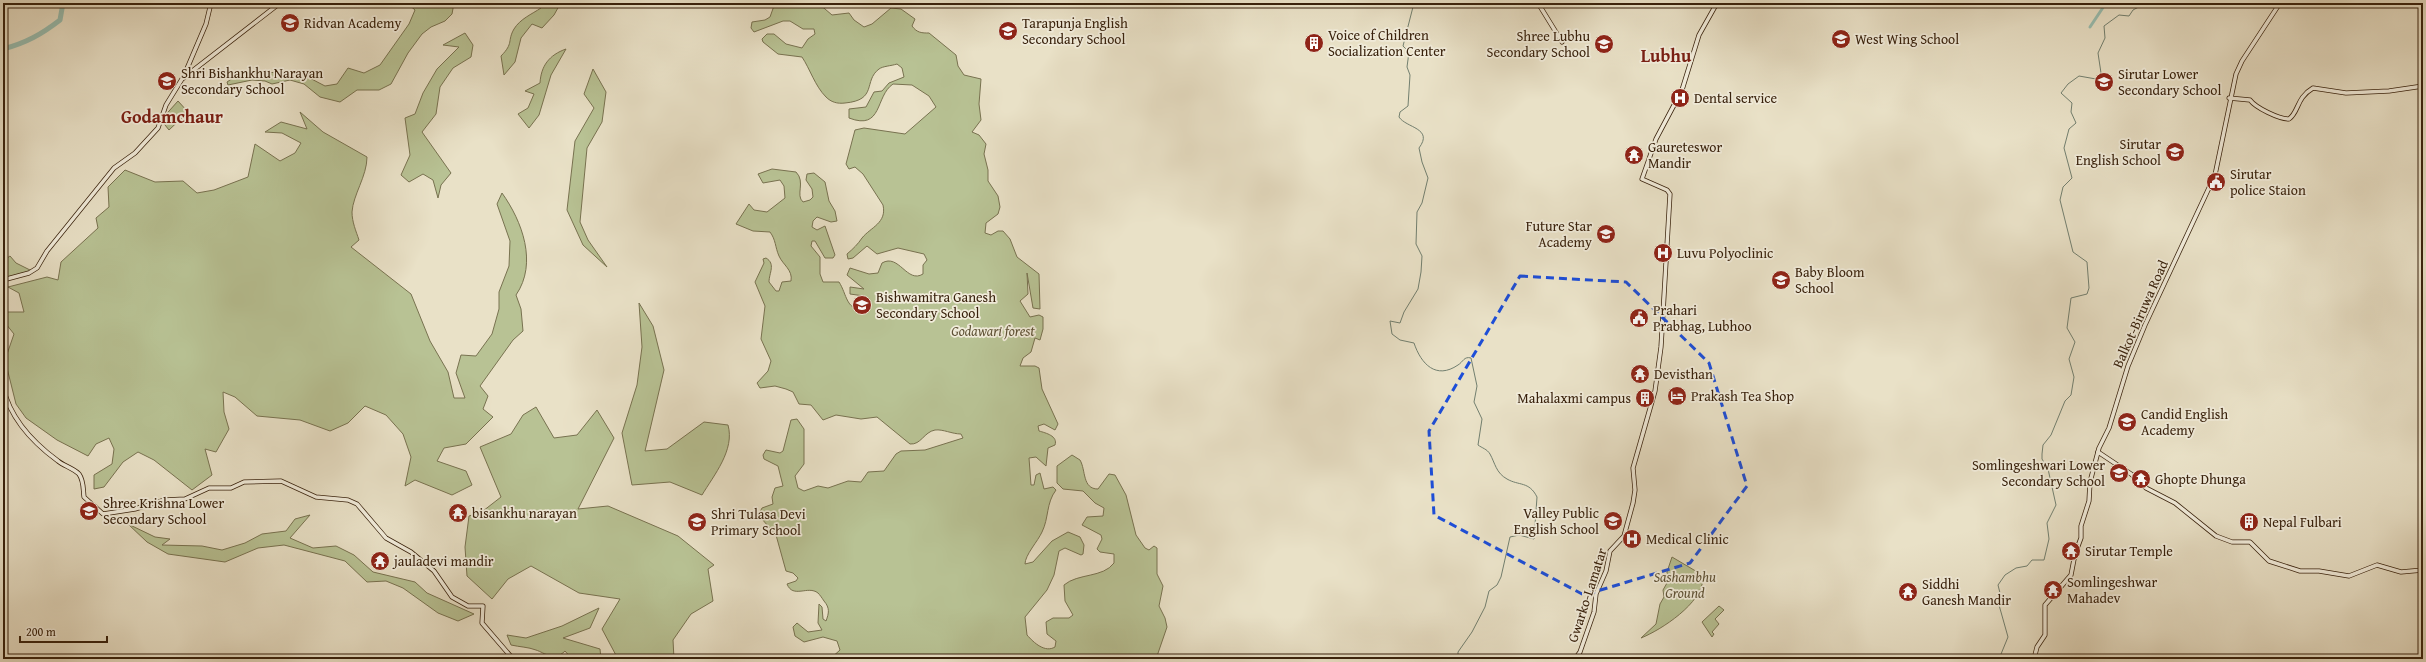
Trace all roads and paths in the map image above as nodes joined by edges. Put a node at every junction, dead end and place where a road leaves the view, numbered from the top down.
1 (211, 3) edge
2 (280, 3) edge
3 (1538, 3) edge
4 (1716, 3) edge
5 (2280, 3) edge
6 (1562, 42) dead end
7 (182, 79) junction
8 (2423, 86) edge
9 (2229, 98) junction
10 (3, 280) edge
11 (3, 387) edge
12 (2098, 452) junction
13 (2423, 570) edge
14 (513, 659) edge
15 (1575, 659) edge
16 (2034, 659) edge

1 - 7 street
2 - 7 street
3 - 6 street
4 - 15 street, Gwarko-Lamatar
5 - 9 street, Balkot-Biruwa Road
7 - 10 street
8 - 9 street
9 - 12 street, Balkot-Biruwa Road
11 - 14 street
12 - 13 street
12 - 16 street, Balkot-Biruwa Road

